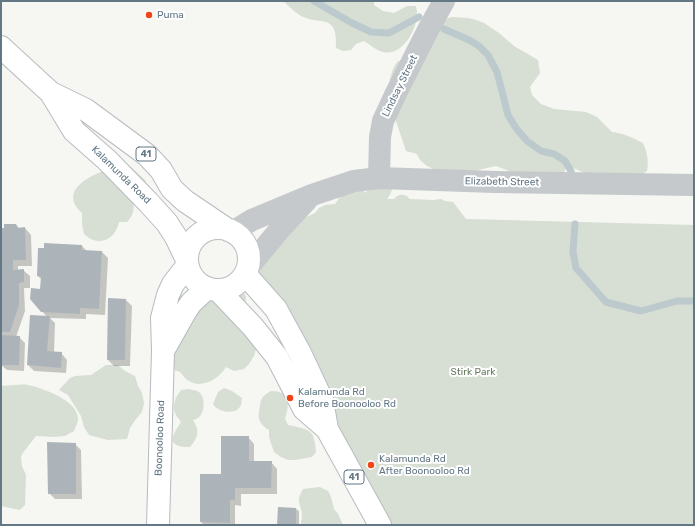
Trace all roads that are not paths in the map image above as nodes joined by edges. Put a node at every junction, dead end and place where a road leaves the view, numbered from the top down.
1 (444, 1) edge
2 (1, 47) edge
3 (51, 93) junction
4 (379, 178) junction
5 (694, 185) edge
6 (312, 195) junction
7 (230, 231) junction
8 (187, 263) junction
9 (246, 272) junction
10 (213, 289) junction
11 (163, 351) junction
12 (327, 429) junction
13 (158, 525) edge
14 (380, 525) edge

1 - 4 street, Lindsay Street
2 - 3 main road, Kalamunda Road / 41
3 - 7 main road, Kalamunda Road / 41
3 - 8 main road, Kalamunda Road / 41
4 - 5 street, Elizabeth Street
4 - 6 street, Elizabeth Street
6 - 7 street, Elizabeth Street
6 - 9 street, Elizabeth Street
7 - 8 main road
7 - 9 main road, 41
8 - 10 main road, 41
8 - 11 main road, Boonooloo Road
9 - 10 main road
9 - 12 main road, 41
10 - 11 main road, Boonooloo Road
10 - 12 main road, 41
11 - 13 main road, Boonooloo Road
12 - 14 main road, 41

